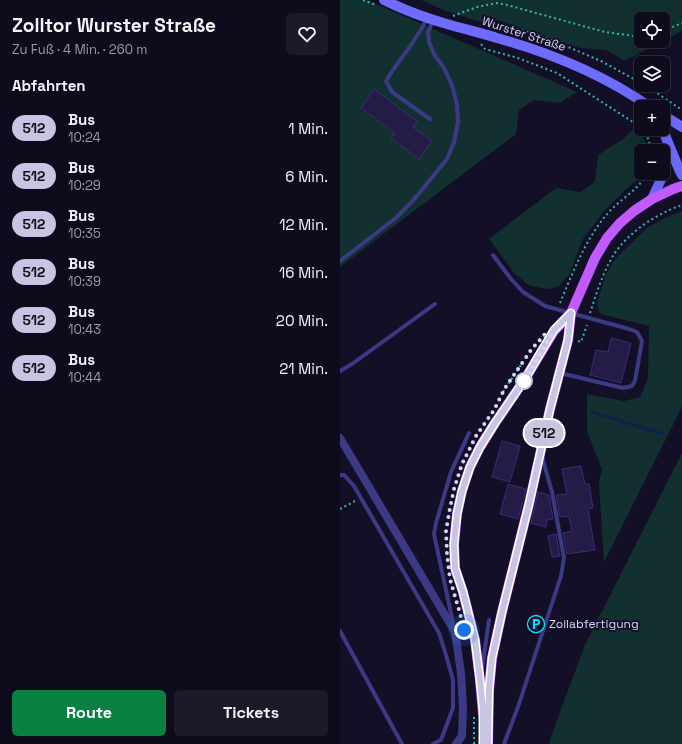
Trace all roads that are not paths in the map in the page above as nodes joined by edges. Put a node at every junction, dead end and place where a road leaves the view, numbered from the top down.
1 (381, 3) edge
2 (430, 19) junction
3 (639, 100) edge
4 (430, 119) dead end
5 (670, 119) edge
6 (682, 127) edge
7 (666, 136) edge
8 (668, 143) junction
9 (682, 174) edge
10 (682, 186) edge
11 (652, 199) junction
12 (492, 255) dead end
13 (340, 261) edge
14 (435, 304) dead end
15 (571, 313) junction
16 (340, 371) edge
17 (559, 373) junction
18 (469, 433) dead end
19 (342, 445) edge
20 (540, 449) junction
21 (340, 475) edge
22 (489, 620) dead end
23 (340, 631) edge
24 (455, 632) junction
25 (480, 680) junction
26 (402, 744) edge
27 (433, 744) edge
28 (456, 744) edge
29 (483, 744) edge
30 (488, 744) edge
31 (504, 744) edge

1 - 2 main road, Wurster Straße
2 - 3 main road, Wurster Straße
2 - 4 lane
2 - 13 lane
5 - 6 main road
7 - 8 main road
8 - 9 main road
8 - 11 main road
10 - 11 main road
11 - 15 main road
12 - 15 lane
14 - 16 lane
15 - 17 main road
15 - 17 lane
15 - 25 main road
17 - 20 main road
18 - 24 lane
19 - 24 street
20 - 30 main road
20 - 31 lane
21 - 27 lane
22 - 25 lane
23 - 26 lane
24 - 28 street
25 - 29 main road

